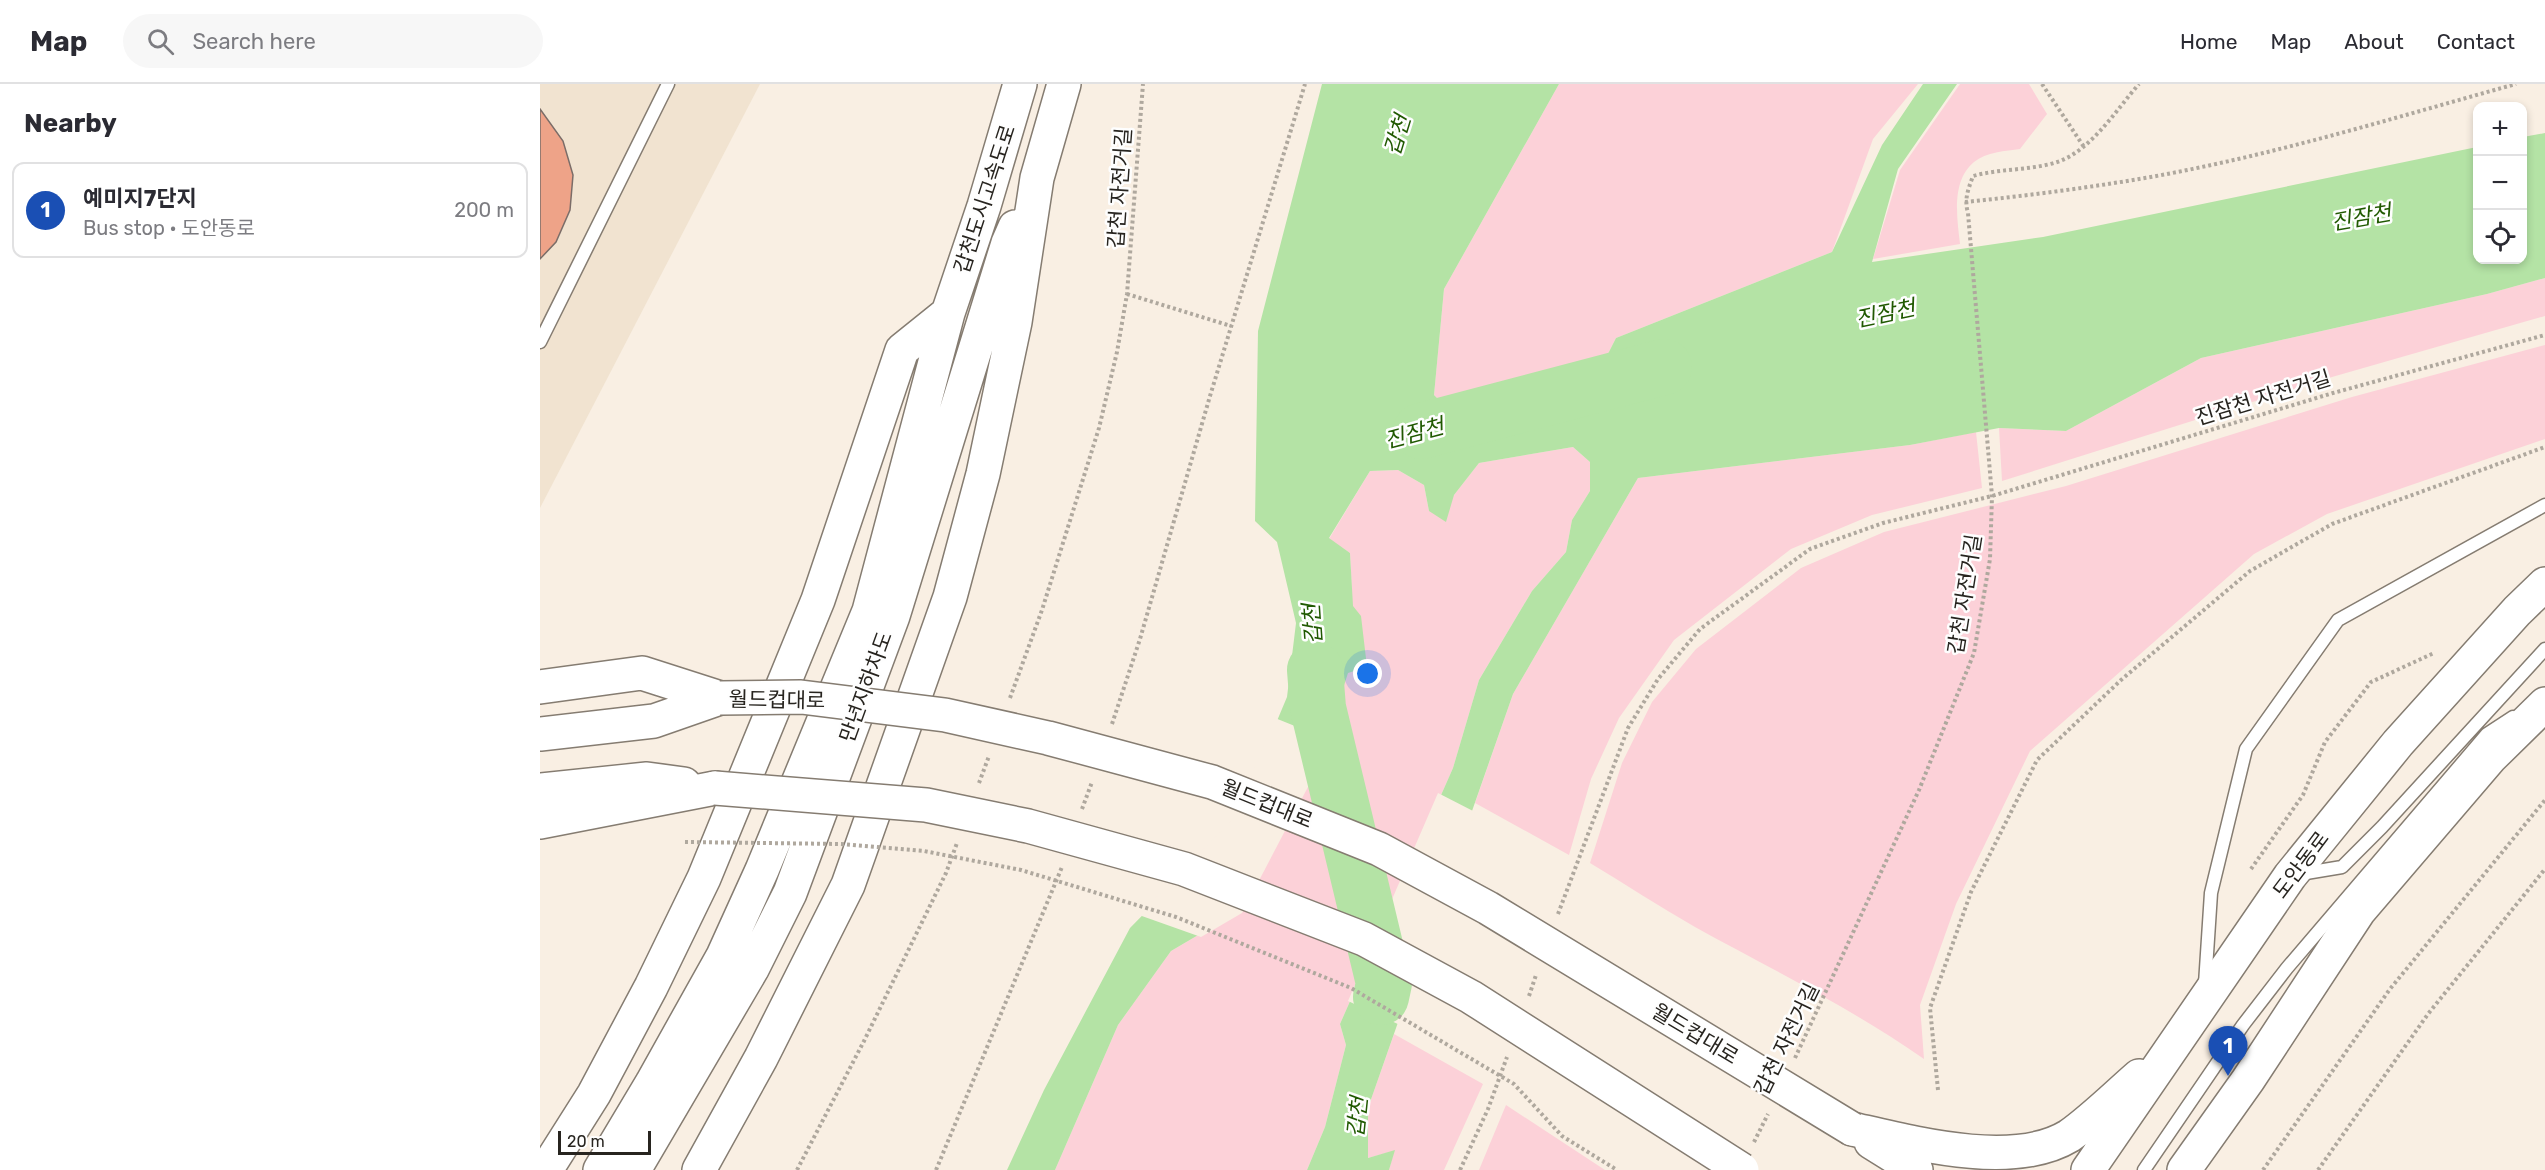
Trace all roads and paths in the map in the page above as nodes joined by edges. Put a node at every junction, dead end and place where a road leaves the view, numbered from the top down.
1 (668, 84) edge
2 (1020, 84) edge
3 (1064, 84) edge
4 (1143, 84) edge
5 (1305, 84) edge
6 (2042, 84) edge
7 (2139, 84) edge
8 (2516, 84) edge
9 (2084, 147) junction
10 (1037, 178) junction
11 (1965, 202) junction
12 (948, 313) junction
13 (2545, 335) edge
14 (540, 342) edge
15 (2545, 447) edge
16 (1992, 496) junction
17 (2545, 505) edge
18 (2545, 584) edge
19 (2545, 649) edge
20 (2442, 650) dead end
21 (540, 687) edge
22 (2545, 696) edge
23 (720, 698) junction
24 (2545, 704) edge
25 (540, 734) edge
26 (715, 788) junction
27 (540, 790) edge
28 (2545, 800) edge
29 (540, 822) edge
30 (685, 842) dead end
31 (2251, 869) dead end
32 (2545, 869) edge
33 (2290, 876) junction
34 (1557, 918) dead end
35 (1537, 974) dead end
36 (1529, 996) dead end
37 (2204, 1001) junction
38 (2172, 1048) junction
39 (1508, 1053) dead end
40 (1791, 1065) dead end
41 (2248, 1080) junction
42 (1938, 1090) dead end
43 (1771, 1107) dead end
44 (1852, 1129) junction
45 (1746, 1160) edge
46 (546, 1170) edge
47 (600, 1170) edge
48 (634, 1170) edge
49 (699, 1170) edge
50 (1460, 1170) edge
51 (1617, 1170) edge
52 (1916, 1170) edge
53 (2088, 1170) edge
54 (2144, 1170) edge
55 (2184, 1170) edge
56 (2207, 1170) edge
57 (2263, 1170) edge
58 (2318, 1170) edge

1 - 14 lane
2 - 12 main road, 갑천도시고속도로
3 - 10 main road, 갑천도시고속도로
4 - 5 path, 갑천 자전거길
6 - 9 path
7 - 9 path
8 - 11 path
9 - 11 path
10 - 48 main road, 만년지하차도
10 - 49 main road
11 - 16 path, 갑천 자전거길
12 - 46 main road
12 - 47 main road, 만년지하차도
13 - 16 path, 진잠천 자전거길
15 - 42 path
16 - 34 path, 진잠천 자전거길
16 - 40 path, 갑천 자전거길
17 - 37 lane
18 - 33 main road, 도안동로
19 - 33 lane
20 - 31 path
21 - 23 main road
22 - 54 lane
23 - 25 main road, 월드컵대로
23 - 44 main road, 월드컵대로, bridge
24 - 41 main road
26 - 27 main road
26 - 29 main road
26 - 45 main road, bridge
28 - 57 path
30 - 51 path, bridge
32 - 58 path
33 - 37 main road, 도안동로
35 - 36 path
37 - 38 main road, 도안동로
38 - 44 main road
38 - 53 main road, 도안동로
39 - 50 path
41 - 55 main road
41 - 56 main road
43 - 45 path, 갑천 자전거길
44 - 52 main road, 월드컵대로

